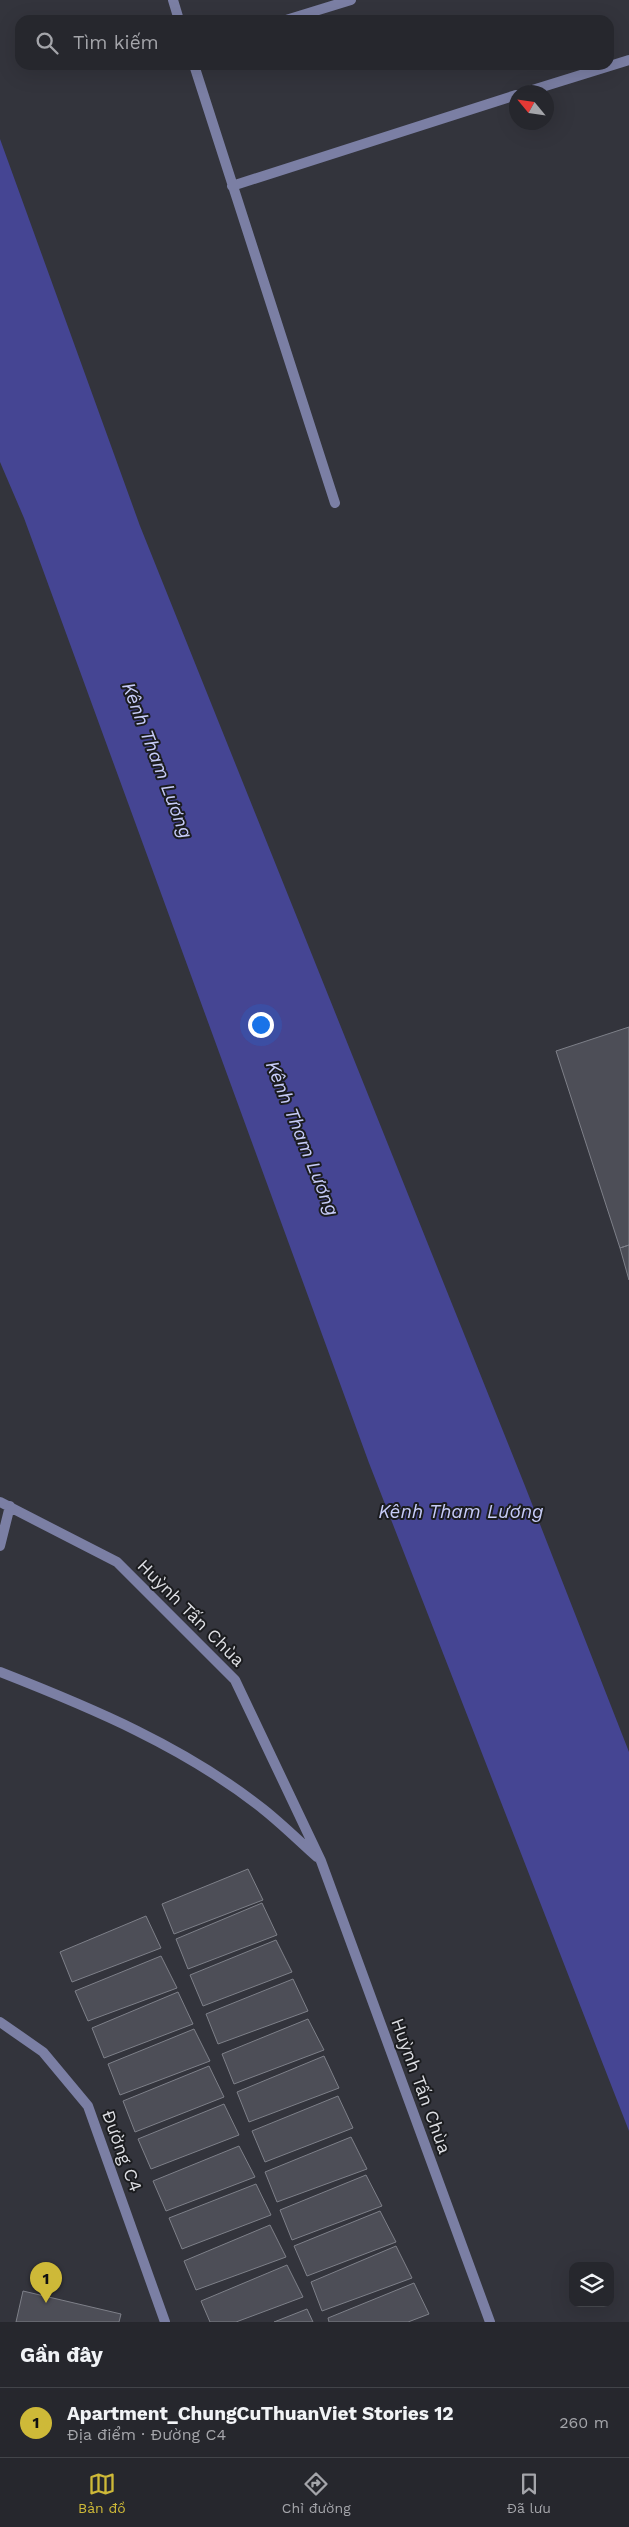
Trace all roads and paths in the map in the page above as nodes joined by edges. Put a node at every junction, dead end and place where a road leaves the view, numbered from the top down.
1 (173, 0) edge
2 (351, 0) edge
3 (178, 15) edge
4 (302, 15) edge
5 (629, 60) edge
6 (614, 65) edge
7 (196, 70) edge
8 (597, 70) edge
9 (549, 85) edge
10 (509, 98) edge
11 (232, 186) junction
12 (335, 503) dead end
13 (0, 1502) edge
14 (10, 1506) junction
15 (0, 1546) edge
16 (0, 1672) edge
17 (321, 1861) junction
18 (0, 2022) edge
19 (165, 2322) edge
20 (490, 2322) edge

1 - 3 street
2 - 4 street
5 - 6 street
7 - 11 street
8 - 9 street
10 - 11 street
11 - 12 street
13 - 14 street, Huỳnh Tấn Chùa
14 - 15 street
14 - 17 street, Huỳnh Tấn Chùa
16 - 17 street, Huỳnh Tấn Chùa
17 - 20 street, Huỳnh Tấn Chùa
18 - 19 street, Đường C4

